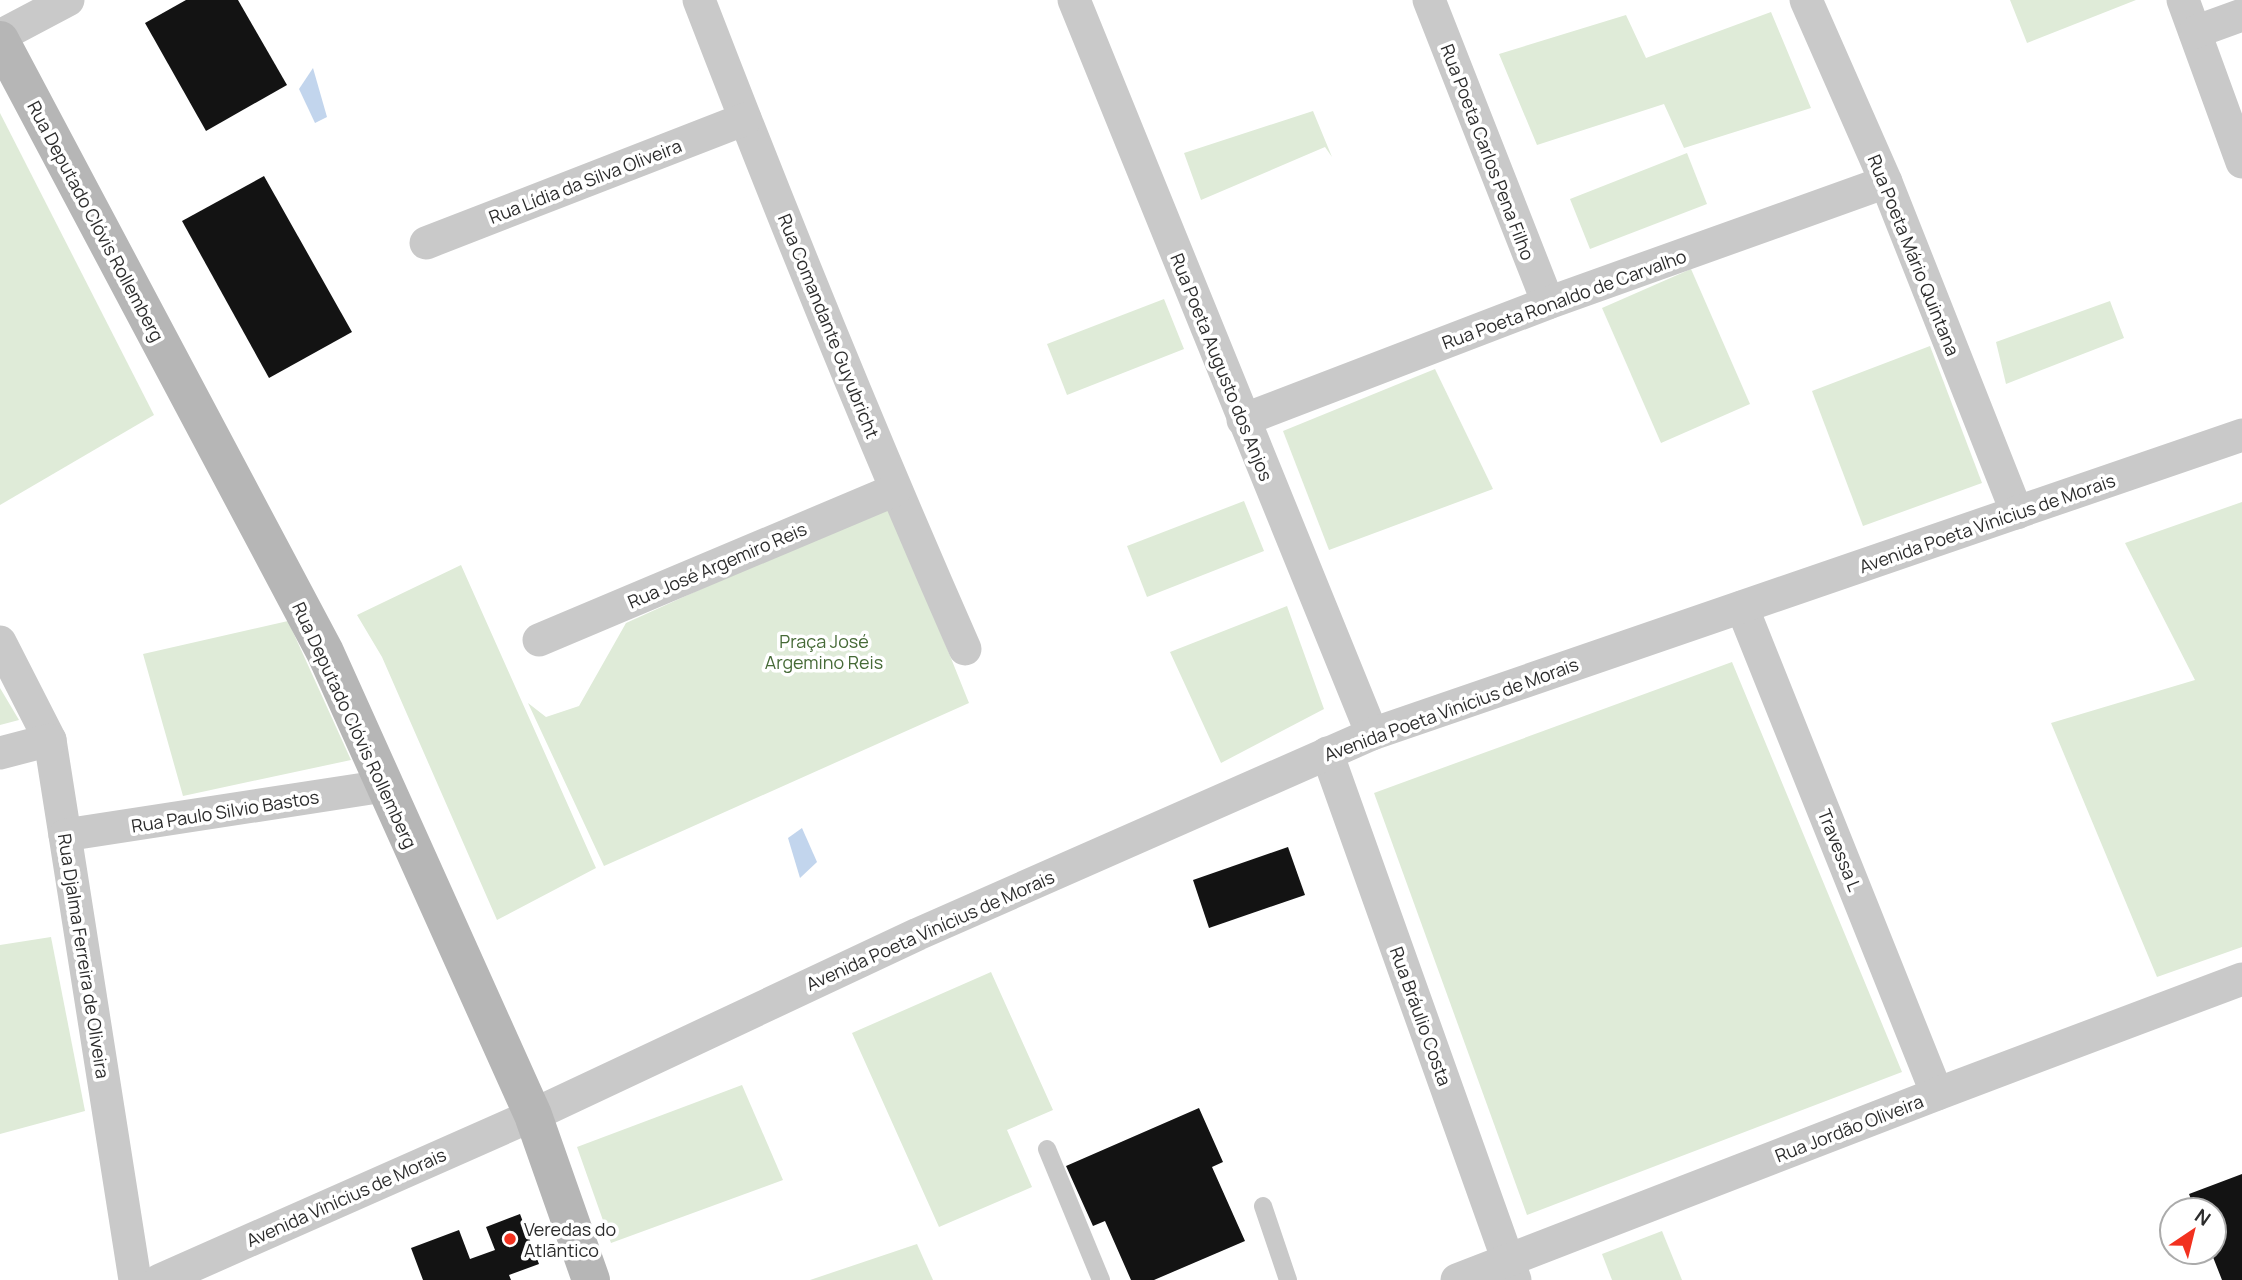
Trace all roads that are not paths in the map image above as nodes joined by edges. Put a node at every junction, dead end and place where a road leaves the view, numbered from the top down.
1 (68, 0) edge
2 (699, 0) edge
3 (1074, 0) edge
4 (1429, 0) edge
5 (1806, 0) edge
6 (2183, 0) edge
7 (2242, 15) edge
8 (2195, 32) junction
9 (0, 38) edge
10 (745, 120) junction
11 (2242, 162) edge
12 (1886, 182) junction
13 (426, 243) dead end
14 (1548, 303) junction
15 (1243, 419) junction
16 (2242, 435) edge
17 (895, 490) junction
18 (2017, 513) junction
19 (1742, 607) junction
20 (539, 640) dead end
21 (0, 642) edge
22 (965, 649) dead end
23 (1372, 734) junction
24 (50, 740) junction
25 (0, 753) edge
26 (1327, 753) junction
27 (384, 786) junction
28 (65, 835) junction
29 (2242, 979) edge
30 (1937, 1094) junction
31 (533, 1115) junction
32 (1047, 1149) dead end
33 (1263, 1206) dead end
34 (1511, 1270) edge
35 (135, 1280) edge
36 (160, 1280) edge
37 (591, 1280) edge
38 (1101, 1280) edge
39 (1288, 1280) edge
40 (1457, 1280) edge

1 - 9 street
2 - 10 street, Rua Comandante Guyubricht
3 - 15 street, Rua Poeta Augusto dos Anjos
4 - 14 street, Rua Poeta Carlos Pena Filho
5 - 12 street, Rua Poeta Mário Quintana
6 - 8 street
7 - 8 street
8 - 11 street
9 - 27 street, Rua Deputado Clóvis Rollemberg
10 - 13 street, Rua Lídia da Silva Oliveira
10 - 17 street, Rua Comandante Guyubricht
12 - 14 street, Rua Poeta Ronaldo de Carvalho
12 - 18 street, Rua Poeta Mário Quintana
14 - 15 street, Rua Poeta Ronaldo de Carvalho
15 - 23 street, Rua Poeta Augusto dos Anjos
16 - 18 street, Avenida Poeta Vinícius de Morais
17 - 20 street, Rua José Argemiro Reis
17 - 22 street, Rua Comandante Guyubricht
18 - 19 street, Avenida Poeta Vinícius de Morais
19 - 23 street, Avenida Poeta Vinícius de Morais
19 - 30 street, Travessa L
21 - 24 street, Rua Djalma Ferreira de Oliveira
23 - 26 street, Avenida Poeta Vinícius de Morais
24 - 25 street
24 - 28 street, Rua Djalma Ferreira de Oliveira
26 - 31 street, Avenida Poeta Vinícius de Morais
26 - 34 street, Rua Bráulio Costa
27 - 28 street, Rua Paulo Silvio Bastos
27 - 31 street, Rua Deputado Clóvis Rollemberg
28 - 35 street, Rua Djalma Ferreira de Oliveira
29 - 30 street, Rua Jordão Oliveira
30 - 34 street, Rua Jordão Oliveira
31 - 36 street, Avenida Vinícius de Morais
31 - 37 street, Rua Deputado Clóvis Rollemberg
32 - 38 lane
33 - 39 lane
34 - 40 street, Rua Jordão Oliveira

